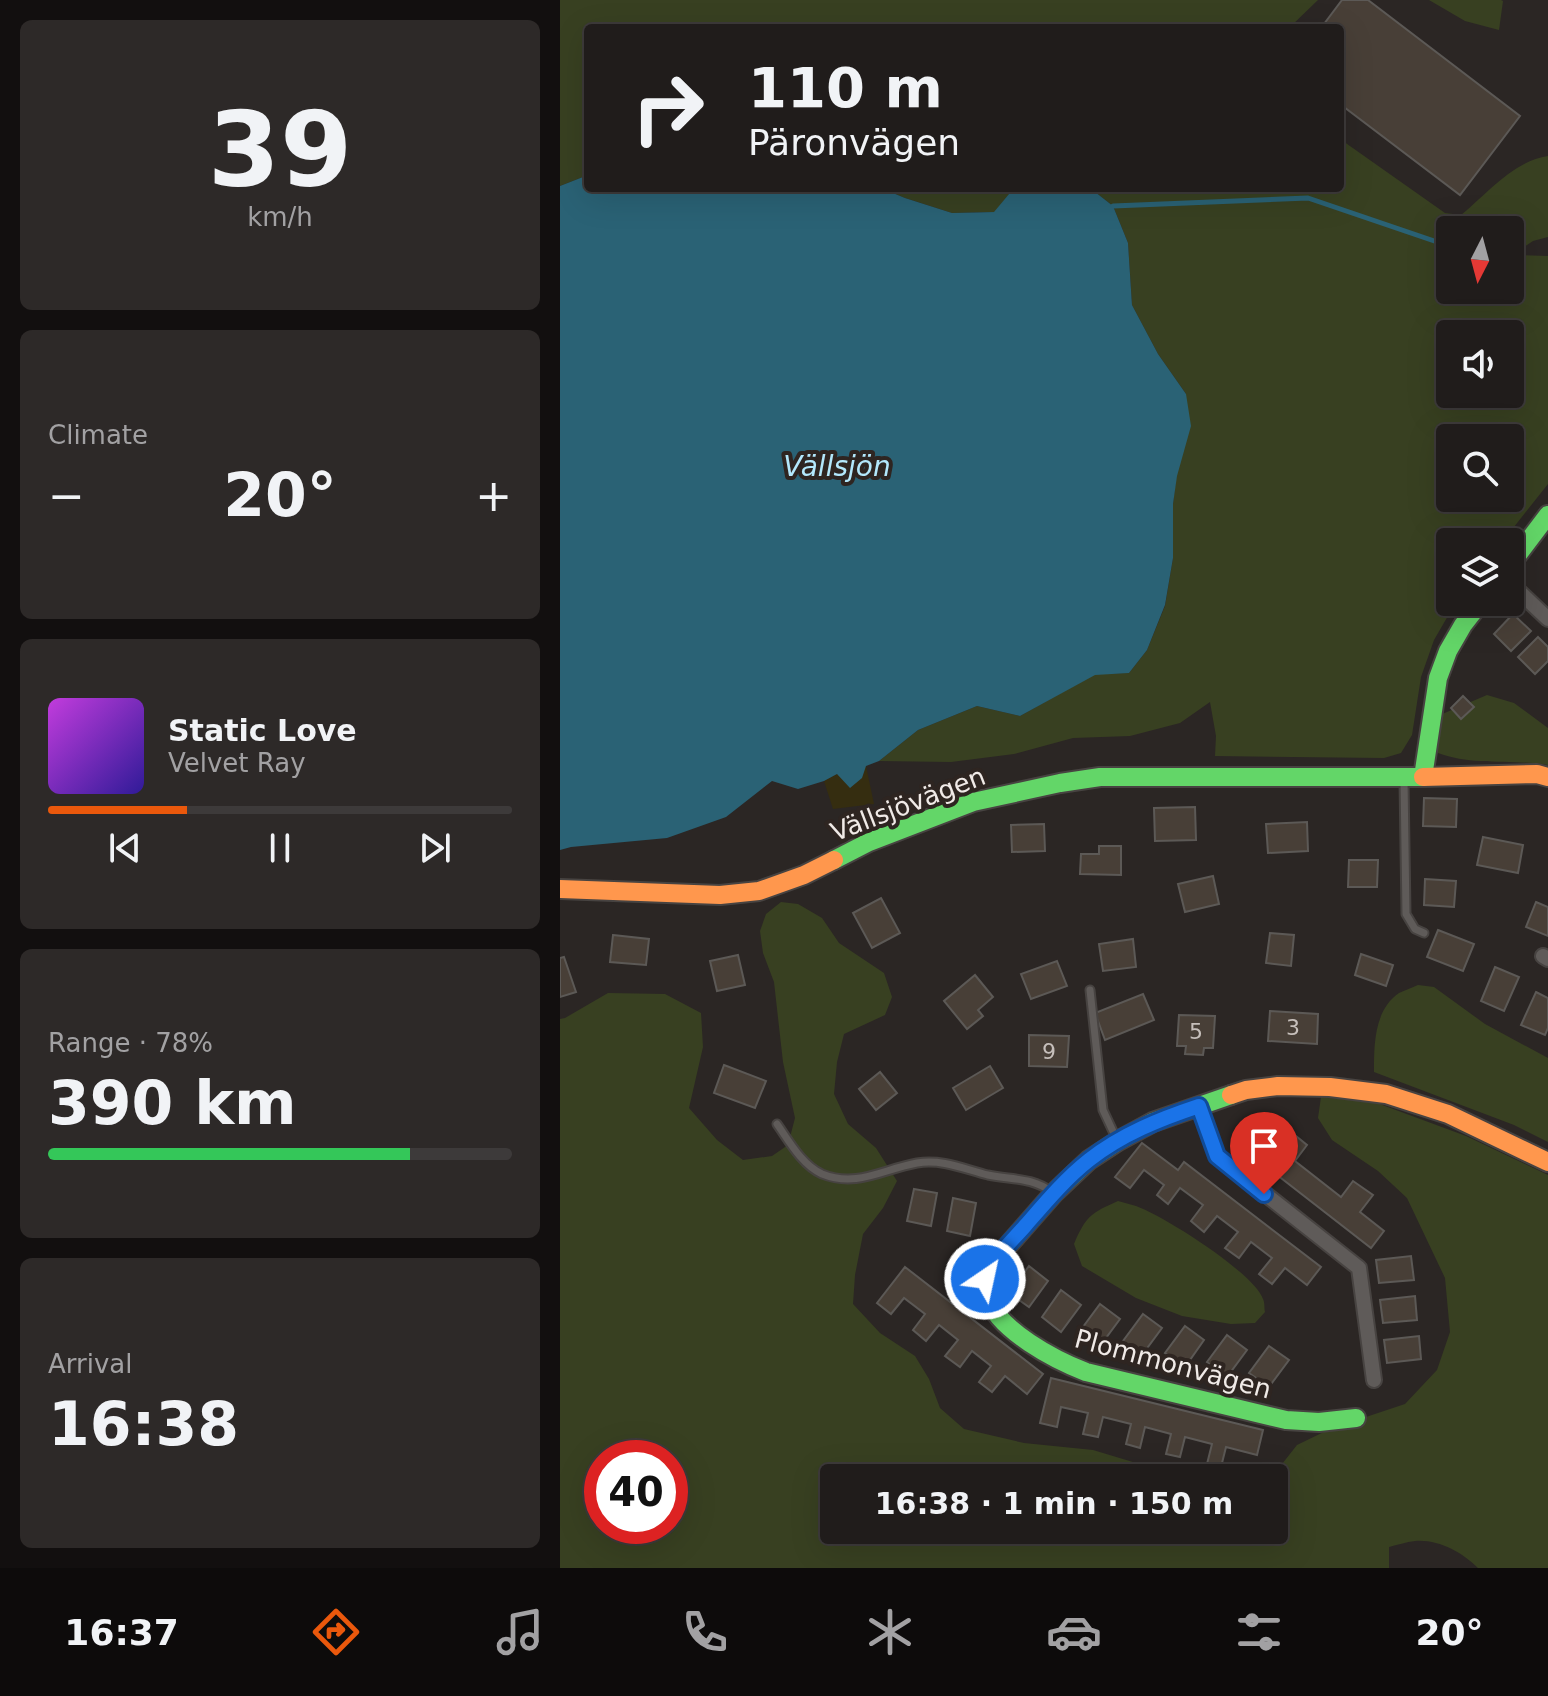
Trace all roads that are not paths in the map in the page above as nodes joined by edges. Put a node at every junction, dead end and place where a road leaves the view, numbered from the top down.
1 (1548, 515) edge
2 (1524, 547) edge
3 (1524, 596) edge
4 (1470, 616) edge
5 (1548, 619) edge
6 (1414, 776) junction
7 (1548, 777) edge
8 (560, 889) edge
9 (1424, 933) dead end
10 (1090, 990) dead end
11 (1199, 1106) junction
12 (777, 1124) dead end
13 (1118, 1141) junction
14 (1548, 1162) edge
15 (1054, 1193) junction
16 (1374, 1380) dead end
17 (1356, 1418) dead end

1 - 2 street
3 - 5 street
4 - 6 street
6 - 7 street, Vällsjövägen
6 - 8 street, Vällsjövägen
6 - 9 lane
10 - 13 lane
11 - 13 street, Plommonvägen
11 - 14 street, Plommonvägen
11 - 16 street
12 - 15 lane
13 - 15 street, Plommonvägen
15 - 17 street, Plommonvägen

